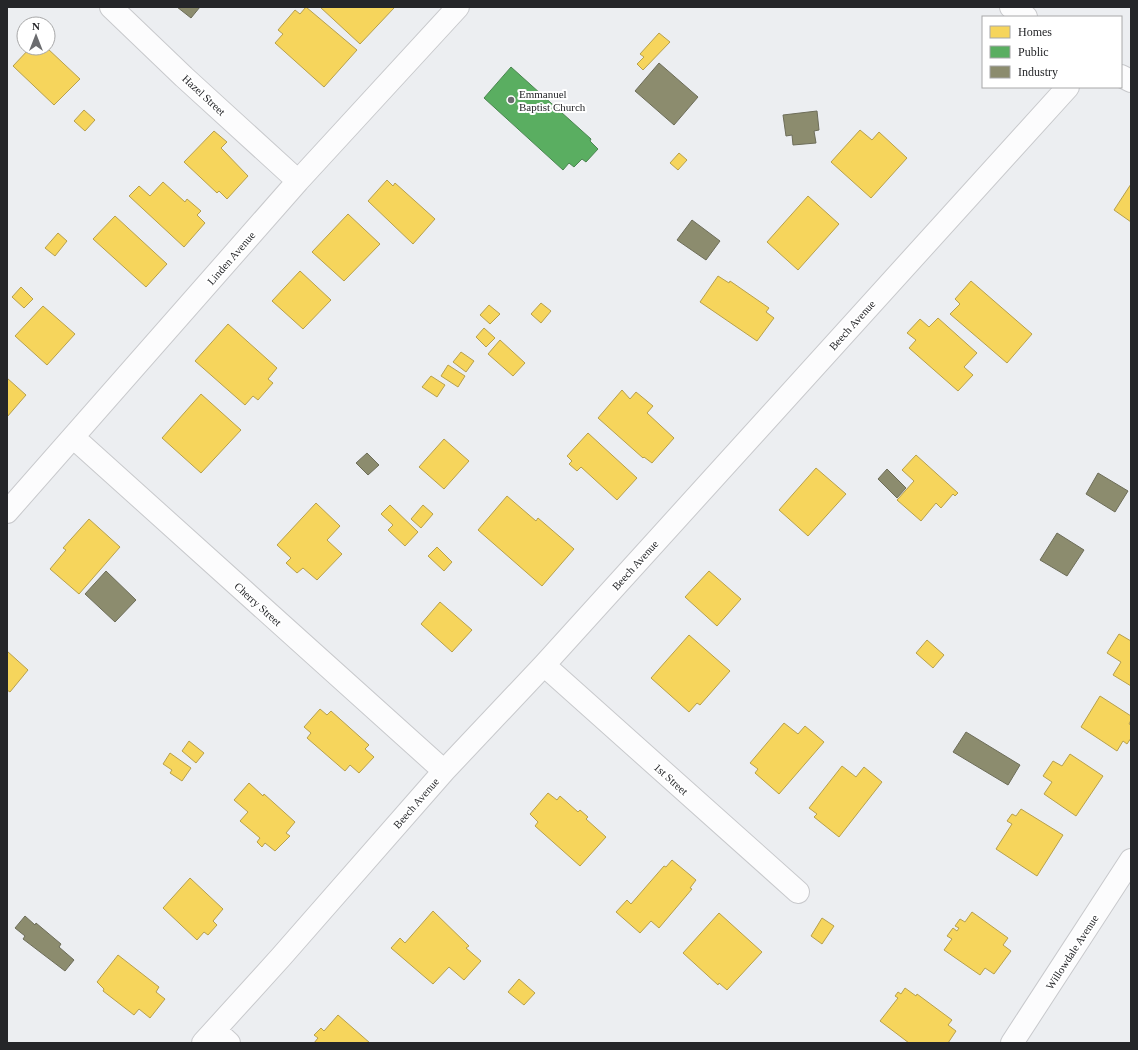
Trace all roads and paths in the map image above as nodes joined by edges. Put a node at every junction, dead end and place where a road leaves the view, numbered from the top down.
1 (111, 7) edge
2 (458, 7) edge
3 (1011, 7) edge
4 (1024, 16) edge
5 (1122, 77) edge
6 (1131, 82) edge
7 (1067, 88) edge
8 (298, 182) junction
9 (73, 437) junction
10 (7, 512) edge
11 (544, 666) junction
12 (444, 771) junction
13 (1131, 860) edge
14 (798, 892) dead end
15 (216, 1039) edge
16 (1012, 1043) edge

1 - 8 street, Hazel Street
2 - 8 street, Linden Avenue
3 - 4 street
5 - 6 street
7 - 11 street, Beech Avenue
8 - 9 street, Linden Avenue
9 - 10 street, Linden Avenue
9 - 12 street, Cherry Street
11 - 12 street, Beech Avenue
11 - 14 street, 1st Street
12 - 15 street, Beech Avenue
13 - 16 street, Willowdale Avenue

